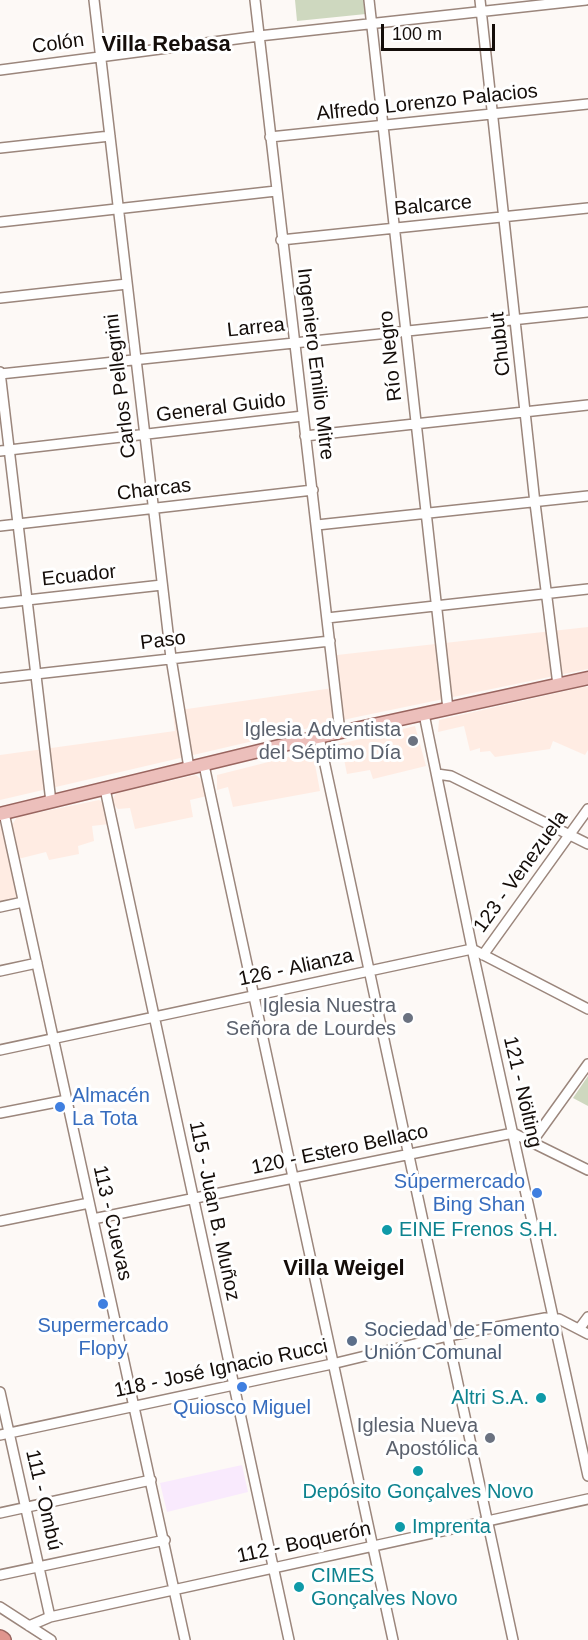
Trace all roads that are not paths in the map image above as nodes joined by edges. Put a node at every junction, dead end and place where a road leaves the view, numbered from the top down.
1 (94, 0) edge
2 (255, 0) edge
3 (369, 0) edge
4 (480, 0) edge
5 (586, 0) edge
6 (481, 11) junction
7 (371, 23) junction
8 (260, 36) junction
9 (100, 57) junction
10 (0, 70) edge
11 (588, 104) edge
12 (492, 114) junction
13 (383, 125) junction
14 (110, 136) junction
15 (270, 137) junction
16 (0, 148) edge
17 (276, 191) junction
18 (119, 208) junction
19 (588, 208) edge
20 (504, 217) junction
21 (0, 222) edge
22 (395, 227) junction
23 (281, 240) junction
24 (127, 284) junction
25 (0, 298) edge
26 (588, 312) edge
27 (517, 320) junction
28 (407, 331) junction
29 (293, 342) junction
30 (136, 359) junction
31 (0, 374) edge
32 (588, 405) edge
33 (526, 412) junction
34 (303, 416) junction
35 (416, 424) junction
36 (145, 435) junction
37 (305, 436) junction
38 (5, 451) edge
39 (313, 490) junction
40 (588, 496) edge
41 (535, 502) junction
42 (153, 508) junction
43 (425, 512) junction
44 (17, 524) junction
45 (317, 525) junction
46 (0, 526) edge
47 (162, 585) junction
48 (588, 589) edge
49 (546, 593) junction
50 (26, 600) junction
51 (0, 603) edge
52 (436, 606) junction
53 (327, 618) junction
54 (330, 641) junction
55 (171, 658) junction
56 (35, 674) junction
57 (0, 678) edge
58 (587, 679) edge
59 (558, 685) junction
60 (448, 709) junction
61 (424, 714) junction
62 (340, 732) junction
63 (319, 737) junction
64 (204, 765) junction
65 (189, 768) junction
66 (437, 774) junction
67 (105, 789) junction
68 (51, 802) junction
69 (588, 809) edge
70 (2, 814) edge
71 (570, 835) junction
72 (588, 844) edge
73 (23, 902) junction
74 (0, 907) edge
75 (472, 949) junction
76 (483, 955) junction
77 (37, 963) junction
78 (0, 971) edge
79 (369, 971) junction
80 (253, 995) junction
81 (588, 1009) edge
82 (154, 1017) junction
83 (54, 1038) junction
84 (0, 1050) edge
85 (588, 1064) edge
86 (67, 1100) junction
87 (0, 1113) edge
88 (513, 1133) junction
89 (532, 1142) junction
90 (407, 1154) junction
91 (588, 1170) edge
92 (291, 1178) junction
93 (193, 1200) junction
94 (89, 1203) junction
95 (93, 1219) junction
96 (0, 1221) edge
97 (553, 1317) junction
98 (588, 1317) edge
99 (584, 1331) edge
100 (448, 1336) junction
101 (332, 1364) junction
102 (235, 1385) junction
103 (0, 1392) edge
104 (135, 1406) junction
105 (5, 1434) edge
106 (588, 1476) edge
107 (151, 1480) junction
108 (588, 1499) edge
109 (26, 1508) junction
110 (0, 1513) edge
111 (487, 1521) junction
112 (165, 1540) junction
113 (373, 1547) junction
114 (40, 1566) junction
115 (273, 1568) junction
116 (0, 1575) edge
117 (175, 1590) junction
118 (0, 1606) edge
119 (50, 1617) junction
120 (29, 1626) junction
121 (51, 1640) edge
122 (184, 1640) edge
123 (289, 1640) edge
124 (393, 1640) edge
125 (513, 1640) edge

1 - 9 street, Carlos Pellegrini
2 - 8 street, Ingeniero Emilio Mitre
3 - 7 street, Río Negro
4 - 6 street, Chubut
5 - 6 street, Colón
6 - 7 street, Colón
6 - 12 street, Chubut
7 - 8 street, Colón
7 - 13 street, Río Negro
8 - 9 street, Colón
8 - 15 street, Ingeniero Emilio Mitre
9 - 10 street, Colón
9 - 14 street, Carlos Pellegrini
11 - 12 street, Alfredo Lorenzo Palacios
12 - 13 street, Alfredo Lorenzo Palacios
12 - 20 street, Chubut
13 - 15 street, Alfredo Lorenzo Palacios
13 - 22 street, Río Negro
14 - 16 street
14 - 18 street, Carlos Pellegrini
15 - 17 street, Ingeniero Emilio Mitre
17 - 18 street
17 - 23 street, Ingeniero Emilio Mitre
18 - 21 street
18 - 24 street, Carlos Pellegrini
19 - 20 street, Balcarce
20 - 22 street, Balcarce
20 - 27 street, Chubut
22 - 23 street, Balcarce
22 - 28 street, Río Negro
23 - 29 street, Ingeniero Emilio Mitre
24 - 25 street
24 - 30 street, Carlos Pellegrini
26 - 27 street, Larrea
27 - 28 street, Larrea
27 - 33 street, Chubut
28 - 29 street, Larrea
28 - 35 street, Río Negro
29 - 30 street, Larrea
29 - 34 street, Ingeniero Emilio Mitre
30 - 31 street, Larrea
30 - 36 street, Carlos Pellegrini
31 - 38 street
32 - 33 street
33 - 35 street
33 - 41 street, Chubut
34 - 36 street, General Guido
34 - 37 street, Ingeniero Emilio Mitre
35 - 37 street
35 - 43 street, Río Negro
36 - 38 street, General Guido
36 - 42 street, Carlos Pellegrini
37 - 39 street, Ingeniero Emilio Mitre
38 - 44 street
39 - 42 street, Charcas
39 - 45 street, Ingeniero Emilio Mitre
40 - 41 street
41 - 43 street
41 - 49 street, Chubut
42 - 44 street, Charcas
42 - 47 street, Carlos Pellegrini
43 - 45 street
43 - 52 street, Río Negro
44 - 46 street, Charcas
44 - 50 street
45 - 53 street, Ingeniero Emilio Mitre
47 - 50 street, Ecuador
47 - 55 street, Carlos Pellegrini
48 - 49 street
49 - 52 street
49 - 59 street, Chubut
50 - 51 street, Ecuador
50 - 56 street
52 - 53 street
52 - 60 street, Río Negro
53 - 54 street, Ingeniero Emilio Mitre
54 - 55 street, Paso
54 - 62 street, Ingeniero Emilio Mitre
55 - 56 street, Paso
55 - 65 street, Carlos Pellegrini
56 - 57 street, Paso
56 - 68 street
58 - 59 main road
59 - 60 main road
60 - 61 main road
61 - 62 main road
61 - 66 street, 121 - Nölting
62 - 63 main road
63 - 64 main road
63 - 79 street
64 - 65 main road
64 - 80 street
65 - 67 main road
66 - 71 street
66 - 75 street, 121 - Nölting
67 - 68 main road
67 - 82 street, 115 - Juan B. Muñoz
68 - 70 main road
69 - 71 street, 123 - Venezuela
70 - 73 street, 113 - Cuevas
71 - 72 street
71 - 76 street, 123 - Venezuela
73 - 74 street
73 - 77 street, 113 - Cuevas
75 - 76 street
75 - 79 street, 126 - Alianza
75 - 88 street, 121 - Nölting
76 - 81 street
77 - 78 street
77 - 83 street, 113 - Cuevas
79 - 80 street, 126 - Alianza
79 - 90 street
80 - 82 street, 126 - Alianza
80 - 92 street
82 - 83 street, 126 - Alianza
82 - 93 street, 115 - Juan B. Muñoz
83 - 84 street, 126 - Alianza
83 - 86 street, 113 - Cuevas
85 - 89 street
86 - 87 street
86 - 94 street, 113 - Cuevas
88 - 89 street
88 - 90 street, 120 - Estero Bellaco
88 - 97 street, 121 - Nölting
89 - 91 street
90 - 92 street, 120 - Estero Bellaco
90 - 100 street
92 - 93 street, 120 - Estero Bellaco
92 - 101 street
93 - 95 street, 120 - Estero Bellaco
93 - 102 street, 115 - Juan B. Muñoz
94 - 95 street, 113 - Cuevas
94 - 96 street
95 - 104 street, 113 - Cuevas
97 - 99 street
97 - 100 street, 118 - José Ignacio Rucci
97 - 106 street, 121 - Nölting
98 - 99 street
100 - 101 street, 118 - José Ignacio Rucci
100 - 111 street
101 - 102 street, 118 - José Ignacio Rucci
101 - 113 street
102 - 104 street, 118 - José Ignacio Rucci
102 - 115 street, 115 - Juan B. Muñoz
103 - 105 street, 111 - Ombú
104 - 105 street, 118 - José Ignacio Rucci
104 - 107 street, 113 - Cuevas
105 - 109 street, 111 - Ombú
107 - 109 street
107 - 112 street, 113 - Cuevas
108 - 111 street, 112 - Boquerón
109 - 110 street
109 - 114 street, 111 - Ombú
111 - 113 street, 112 - Boquerón
111 - 125 street
112 - 114 street
112 - 117 street, 113 - Cuevas
113 - 115 street, 112 - Boquerón
113 - 124 street
114 - 116 street
114 - 119 street, 111 - Ombú
115 - 117 street, 112 - Boquerón
115 - 123 street, 115 - Juan B. Muñoz
117 - 119 street, 112 - Boquerón
117 - 122 street, 113 - Cuevas
118 - 120 street
119 - 120 street, 112 - Boquerón
120 - 121 street

